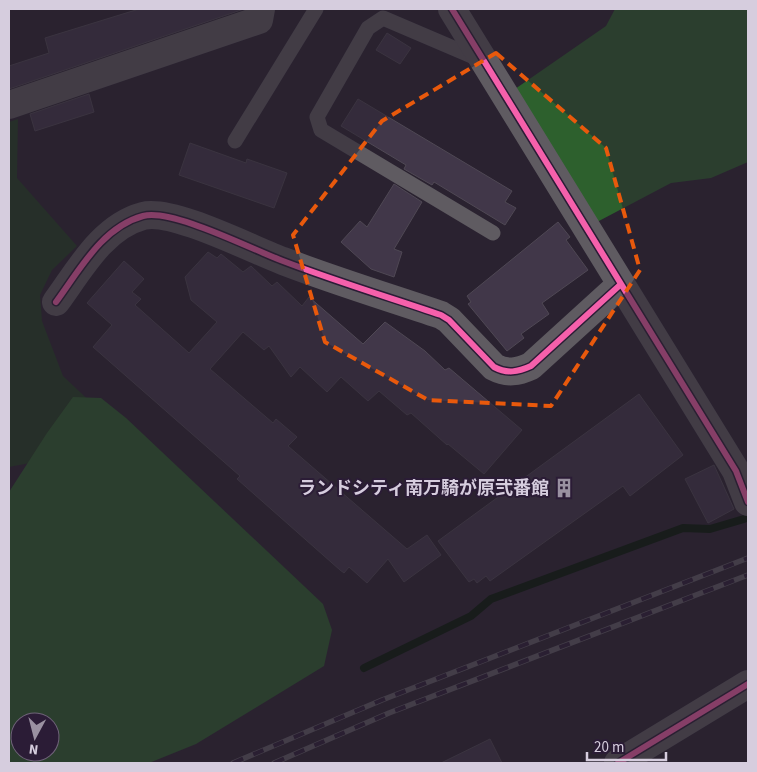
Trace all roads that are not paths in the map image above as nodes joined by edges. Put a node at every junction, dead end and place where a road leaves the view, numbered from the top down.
1 (261, 9) edge
2 (316, 9) edge
3 (452, 9) edge
4 (484, 61) junction
5 (9, 104) edge
6 (235, 141) dead end
7 (493, 233) dead end
8 (620, 285) junction
9 (56, 302) dead end
10 (748, 502) edge
11 (748, 684) edge
12 (618, 763) edge

1 - 5 street
2 - 6 lane
3 - 4 street
4 - 7 lane
4 - 8 street
8 - 9 street
8 - 10 street
11 - 12 street

